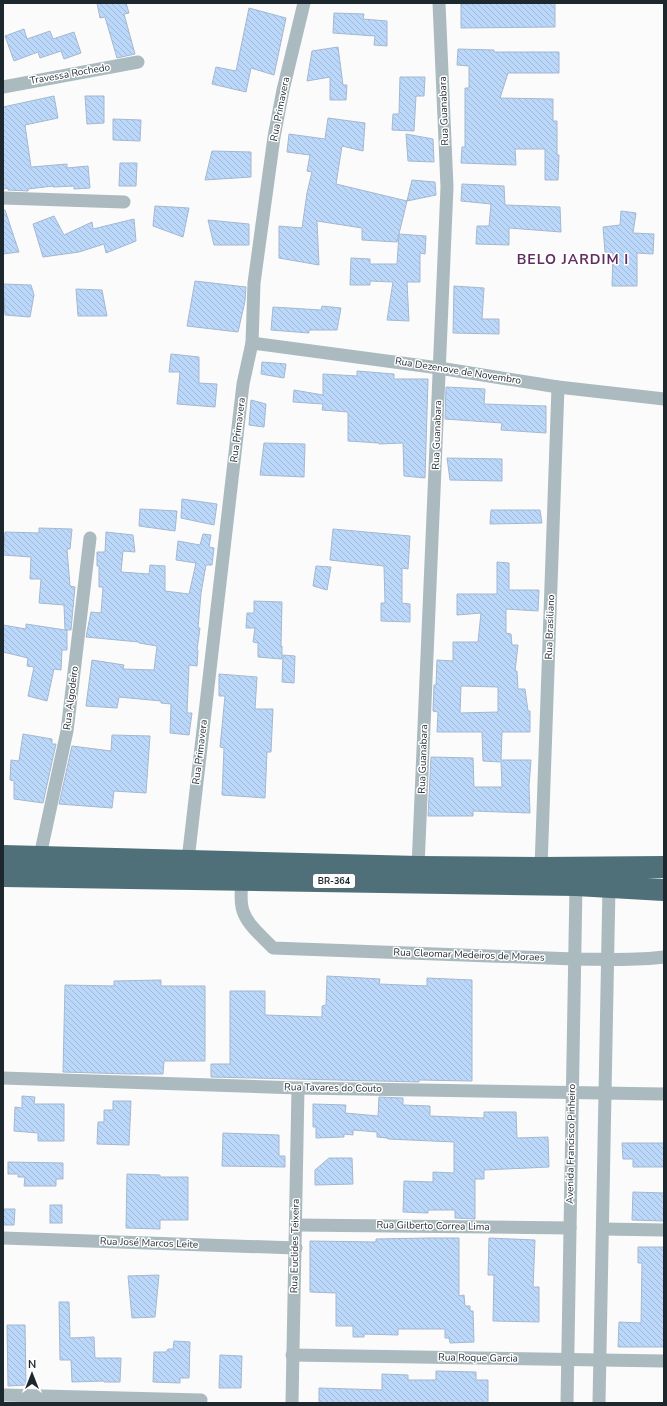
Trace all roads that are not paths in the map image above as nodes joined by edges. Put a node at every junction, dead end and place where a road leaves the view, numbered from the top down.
1 (304, 3) edge
2 (439, 3) edge
3 (138, 62) dead end
4 (3, 87) edge
5 (3, 198) edge
6 (124, 202) dead end
7 (252, 343) junction
8 (440, 368) junction
9 (558, 387) junction
10 (664, 399) edge
11 (90, 538) dead end
12 (3, 856) edge
13 (40, 856) junction
14 (188, 860) junction
15 (664, 866) edge
16 (418, 867) junction
17 (541, 868) junction
18 (3, 876) edge
19 (242, 880) junction
20 (576, 885) junction
21 (609, 887) junction
22 (664, 890) edge
23 (664, 957) edge
24 (574, 959) junction
25 (608, 960) junction
26 (3, 1078) edge
27 (298, 1088) junction
28 (572, 1092) junction
29 (605, 1093) junction
30 (664, 1094) edge
31 (296, 1225) junction
32 (570, 1228) junction
33 (603, 1229) junction
34 (664, 1230) edge
35 (3, 1238) edge
36 (296, 1248) junction
37 (292, 1355) junction
38 (567, 1359) junction
39 (600, 1360) junction
40 (664, 1361) edge
41 (3, 1395) edge
42 (201, 1400) dead end
43 (292, 1403) edge
44 (567, 1403) edge
45 (599, 1403) edge

1 - 7 street, Rua Primavera
2 - 8 street, Rua Guanabara
3 - 4 street, Travessa Rochedo
5 - 6 street
7 - 8 street, Rua Dezenove de Novembro
7 - 14 street, Rua Primavera
8 - 9 street, Rua Dezenove de Novembro
8 - 16 street, Rua Guanabara
9 - 10 street, Rua Dezenove de Novembro
9 - 17 street, Rua Brasiliano
11 - 13 street, Rua Algodeiro
12 - 13 highway, BR-364
13 - 14 highway, BR-364
14 - 16 highway, BR-364
15 - 17 highway, BR-364
16 - 17 highway, BR-364
18 - 19 highway, BR-364
19 - 20 highway, BR-364
19 - 24 street, Rua Cleomar Medeiros de Moraes
20 - 21 highway, BR-364
20 - 24 street, Avenida Francisco Pinheiro
21 - 22 highway, BR-364
21 - 25 street
23 - 25 street, Rua Cleomar Medeiros de Moraes
24 - 25 street, Rua Cleomar Medeiros de Moraes
24 - 28 street, Avenida Francisco Pinheiro
25 - 29 street
26 - 27 street, Rua Tavares do Couto
27 - 28 street, Rua Tavares do Couto
27 - 31 street, Rua Euclides Teixeira
28 - 29 street, Rua Tavares do Couto
28 - 32 street, Avenida Francisco Pinheiro
29 - 30 street, Rua Tavares do Couto
29 - 33 street
31 - 32 street, Rua Gilberto Correa Lima
31 - 36 street, Rua Euclides Teixeira
32 - 38 street, Avenida Francisco Pinheiro
33 - 34 street
33 - 39 street
35 - 36 street, Rua José Marcos Leite
36 - 37 street, Rua Euclides Teixeira
37 - 38 street, Rua Roque Garcia
37 - 43 street, Rua Euclides Teixeira
38 - 39 street, Rua Roque Garcia
38 - 44 street, Avenida Francisco Pinheiro
39 - 40 street, Rua Roque Garcia
39 - 45 street
41 - 42 street

